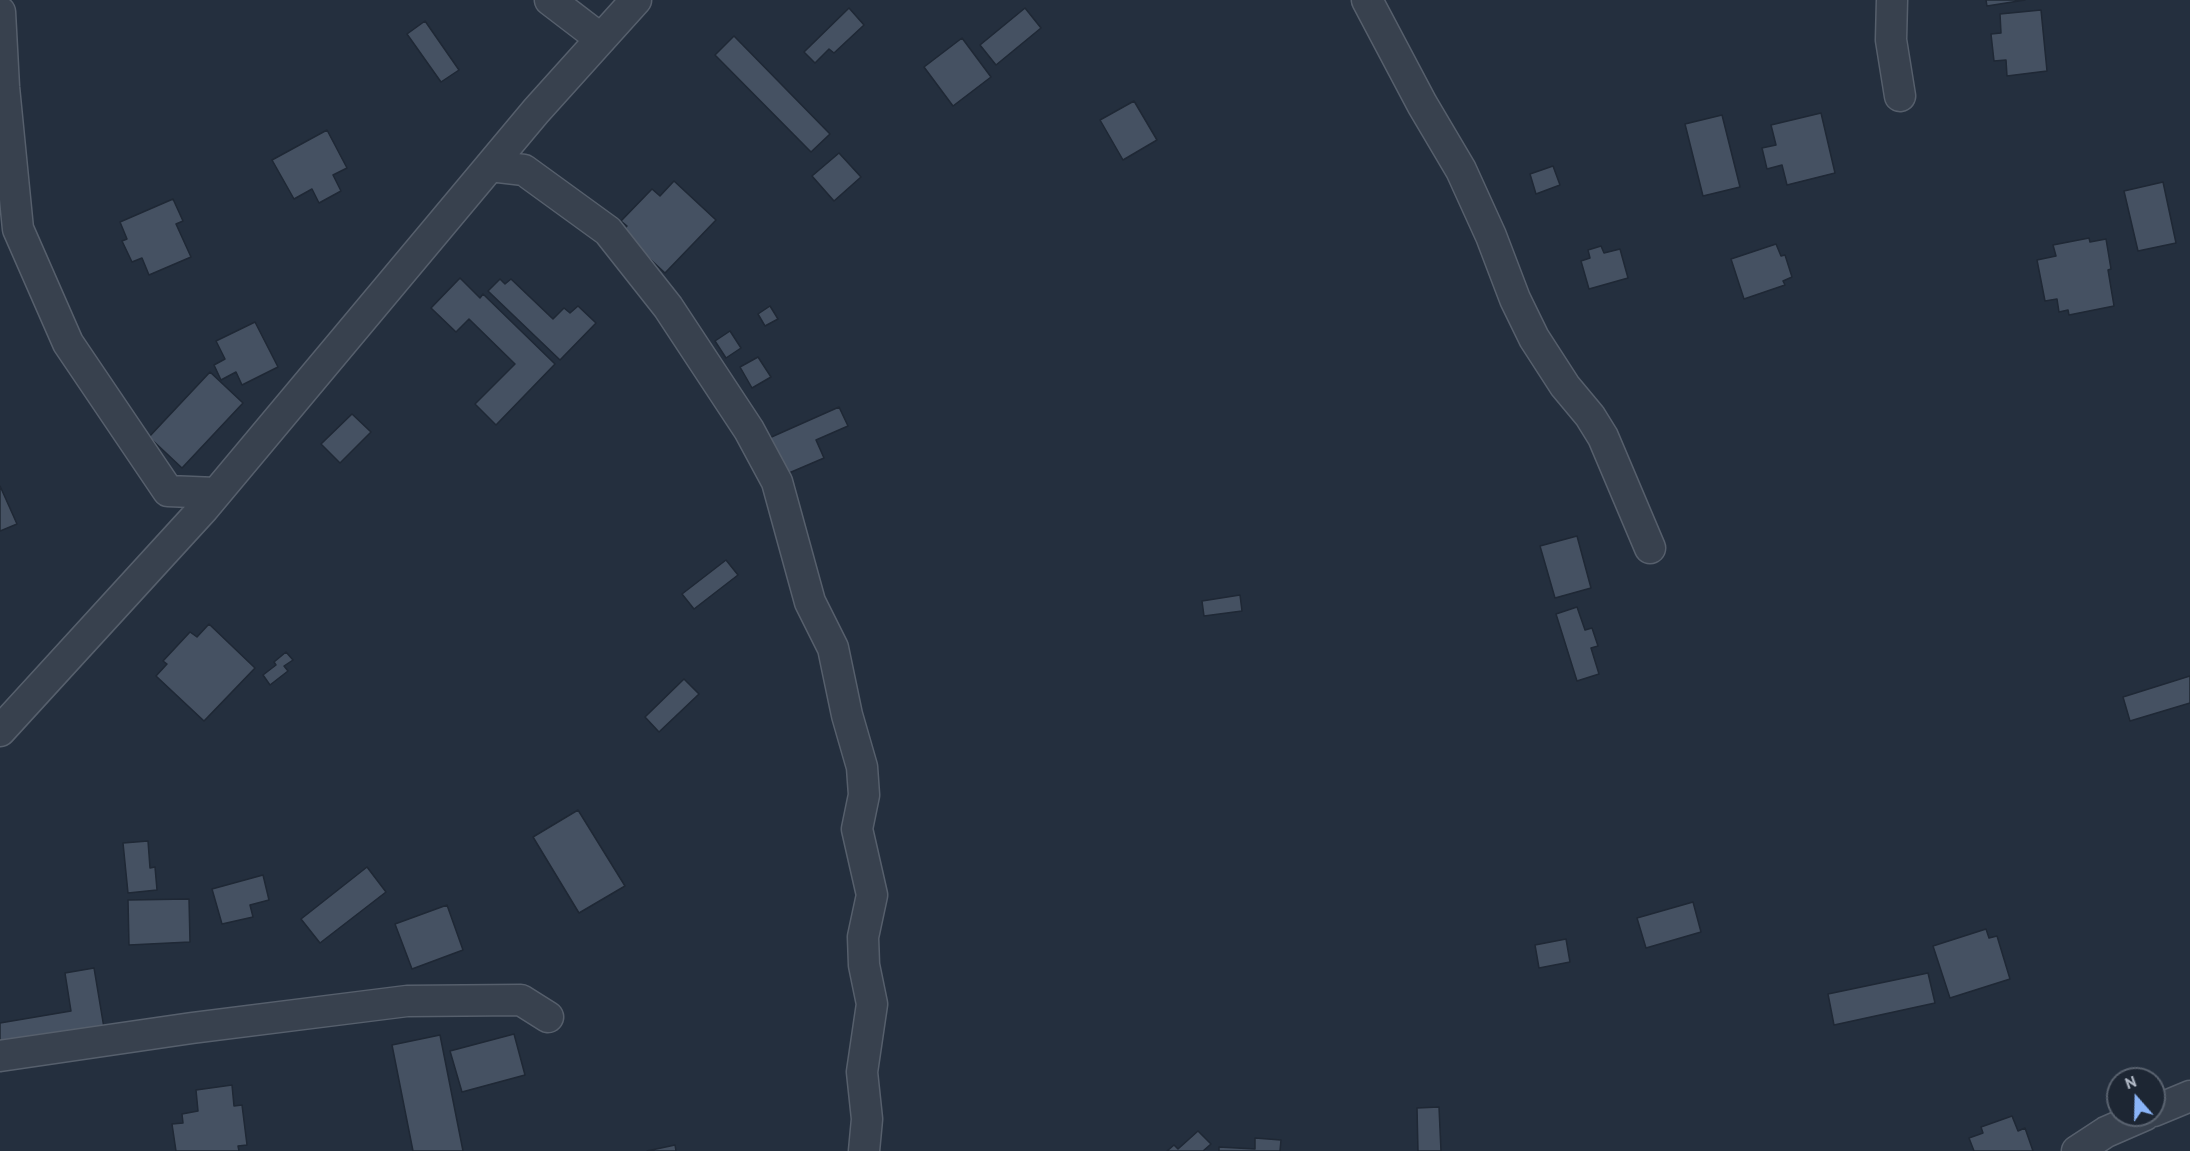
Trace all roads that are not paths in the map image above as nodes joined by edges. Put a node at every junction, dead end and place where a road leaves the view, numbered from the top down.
1 (550, 0) edge
2 (636, 0) edge
3 (1367, 0) edge
4 (1892, 0) edge
5 (0, 12) edge
6 (601, 39) junction
7 (1900, 96) dead end
8 (512, 141) junction
9 (490, 166) junction
10 (524, 170) junction
11 (168, 491) junction
12 (216, 493) junction
13 (178, 536) junction
14 (1650, 548) dead end
15 (0, 730) edge
16 (548, 1017) dead end
17 (0, 1056) edge
18 (2190, 1096) edge
19 (2166, 1106) edge
20 (2117, 1127) edge
21 (864, 1151) edge
22 (2077, 1151) edge

1 - 6 street
2 - 6 street
3 - 14 street
4 - 7 street
5 - 11 street
6 - 8 street
8 - 9 street
8 - 10 street
9 - 10 street
9 - 12 street
10 - 21 street
11 - 12 street
11 - 13 street
12 - 13 street
13 - 15 street
16 - 17 street
18 - 19 street
20 - 22 street

